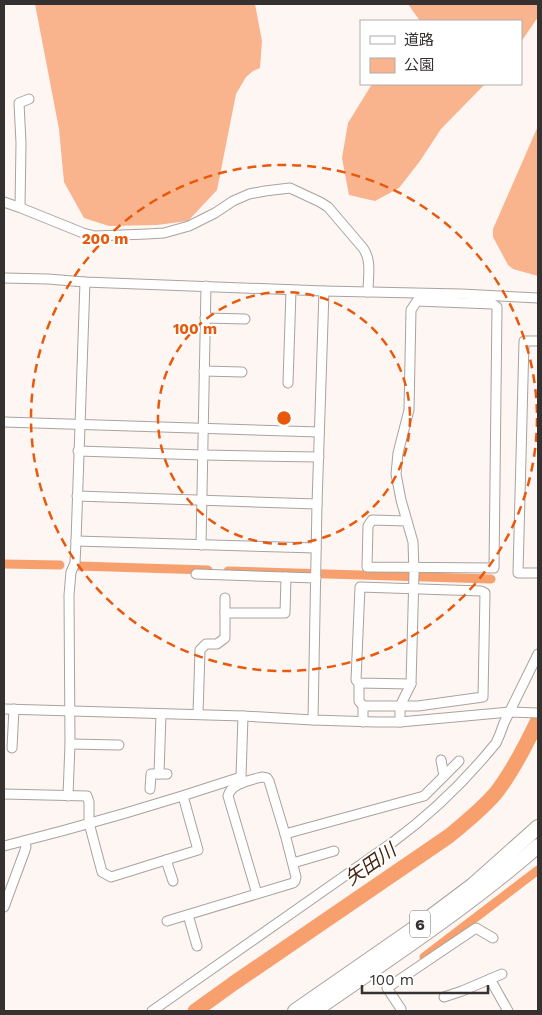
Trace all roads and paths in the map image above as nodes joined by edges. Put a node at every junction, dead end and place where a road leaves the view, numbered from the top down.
1 (29, 99) dead end
2 (4, 202) edge
3 (20, 207) junction
4 (4, 278) edge
5 (85, 282) junction
6 (206, 286) junction
7 (291, 290) junction
8 (324, 291) junction
9 (368, 292) junction
10 (538, 298) edge
11 (205, 318) junction
12 (245, 319) dead end
13 (538, 340) edge
14 (204, 371) junction
15 (242, 372) dead end
16 (288, 384) dead end
17 (4, 422) edge
18 (80, 425) junction
19 (203, 428) junction
20 (319, 432) junction
21 (78, 451) junction
22 (202, 455) junction
23 (318, 457) junction
24 (77, 496) junction
25 (202, 500) junction
26 (317, 504) junction
27 (407, 521) junction
28 (76, 541) junction
29 (201, 545) junction
30 (316, 548) junction
31 (316, 573) junction
32 (538, 573) edge
33 (196, 574) dead end
34 (414, 577) junction
35 (286, 578) junction
36 (225, 598) dead end
37 (225, 613) junction
38 (538, 654) edge
39 (360, 684) junction
40 (411, 684) junction
41 (364, 706) junction
42 (400, 706) junction
43 (14, 709) junction
44 (4, 710) edge
45 (69, 711) junction
46 (513, 713) junction
47 (538, 713) edge
48 (161, 714) junction
49 (198, 714) junction
50 (243, 716) junction
51 (313, 720) junction
52 (363, 722) junction
53 (400, 722) junction
54 (70, 744) junction
55 (120, 745) dead end
56 (12, 748) dead end
57 (441, 760) dead end
58 (459, 761) dead end
59 (444, 776) junction
60 (242, 780) junction
61 (150, 789) dead end
62 (4, 794) edge
63 (68, 796) junction
64 (183, 796) junction
65 (89, 823) junction
66 (538, 827) edge
67 (285, 834) junction
68 (24, 841) junction
69 (4, 846) edge
70 (538, 846) edge
71 (334, 851) dead end
72 (166, 860) junction
73 (292, 863) junction
74 (173, 881) dead end
75 (256, 894) junction
76 (4, 907) edge
77 (188, 915) junction
78 (167, 921) dead end
79 (493, 938) dead end
80 (197, 946) dead end
81 (502, 974) dead end
82 (490, 979) junction
83 (444, 997) dead end
84 (152, 1011) edge
85 (295, 1011) edge
86 (314, 1011) edge
87 (401, 1011) edge
88 (508, 1011) edge

1 - 3 street
2 - 3 street
3 - 9 street
4 - 5 street
5 - 6 street
5 - 18 street
6 - 7 street
6 - 11 street
7 - 8 street
7 - 16 street
8 - 9 street
8 - 20 street
9 - 10 street
11 - 12 street
11 - 14 street
13 - 32 street
14 - 15 street
14 - 19 street
17 - 18 street
18 - 19 street
18 - 21 street
19 - 20 street
19 - 22 street
20 - 23 street
21 - 22 street
21 - 24 street
22 - 23 street
22 - 25 street
23 - 26 street
24 - 25 street
24 - 28 street
25 - 26 street
25 - 29 street
26 - 30 street
27 - 34 street
27 - 34 street
27 - 34 street
28 - 29 street
28 - 45 street
29 - 30 street
30 - 31 street
31 - 35 street
31 - 51 street
33 - 35 street
34 - 39 street
34 - 40 street
34 - 42 street
35 - 37 street
36 - 37 street
37 - 49 street
38 - 46 street
39 - 40 street
39 - 41 street
40 - 42 street
41 - 42 street
41 - 52 street
42 - 53 street
43 - 44 street
43 - 45 street
43 - 56 street
45 - 48 street
45 - 54 street
46 - 47 street
46 - 53 street
46 - 84 street
48 - 49 street
48 - 61 street
49 - 50 street
50 - 51 street
50 - 60 street
51 - 52 street
52 - 53 street
54 - 55 street
54 - 63 street
57 - 59 street
58 - 59 street
59 - 67 street
60 - 64 street
60 - 67 street
60 - 75 street
62 - 63 street
63 - 65 street
64 - 65 street
64 - 72 street
65 - 68 street
65 - 72 street
66 - 85 highway, 6
67 - 73 street
68 - 69 street
68 - 76 street
70 - 86 highway, 6
71 - 73 street
72 - 74 street
73 - 75 street
75 - 77 street
77 - 78 street
77 - 80 street
79 - 87 street
81 - 82 street
82 - 83 street
82 - 88 street

